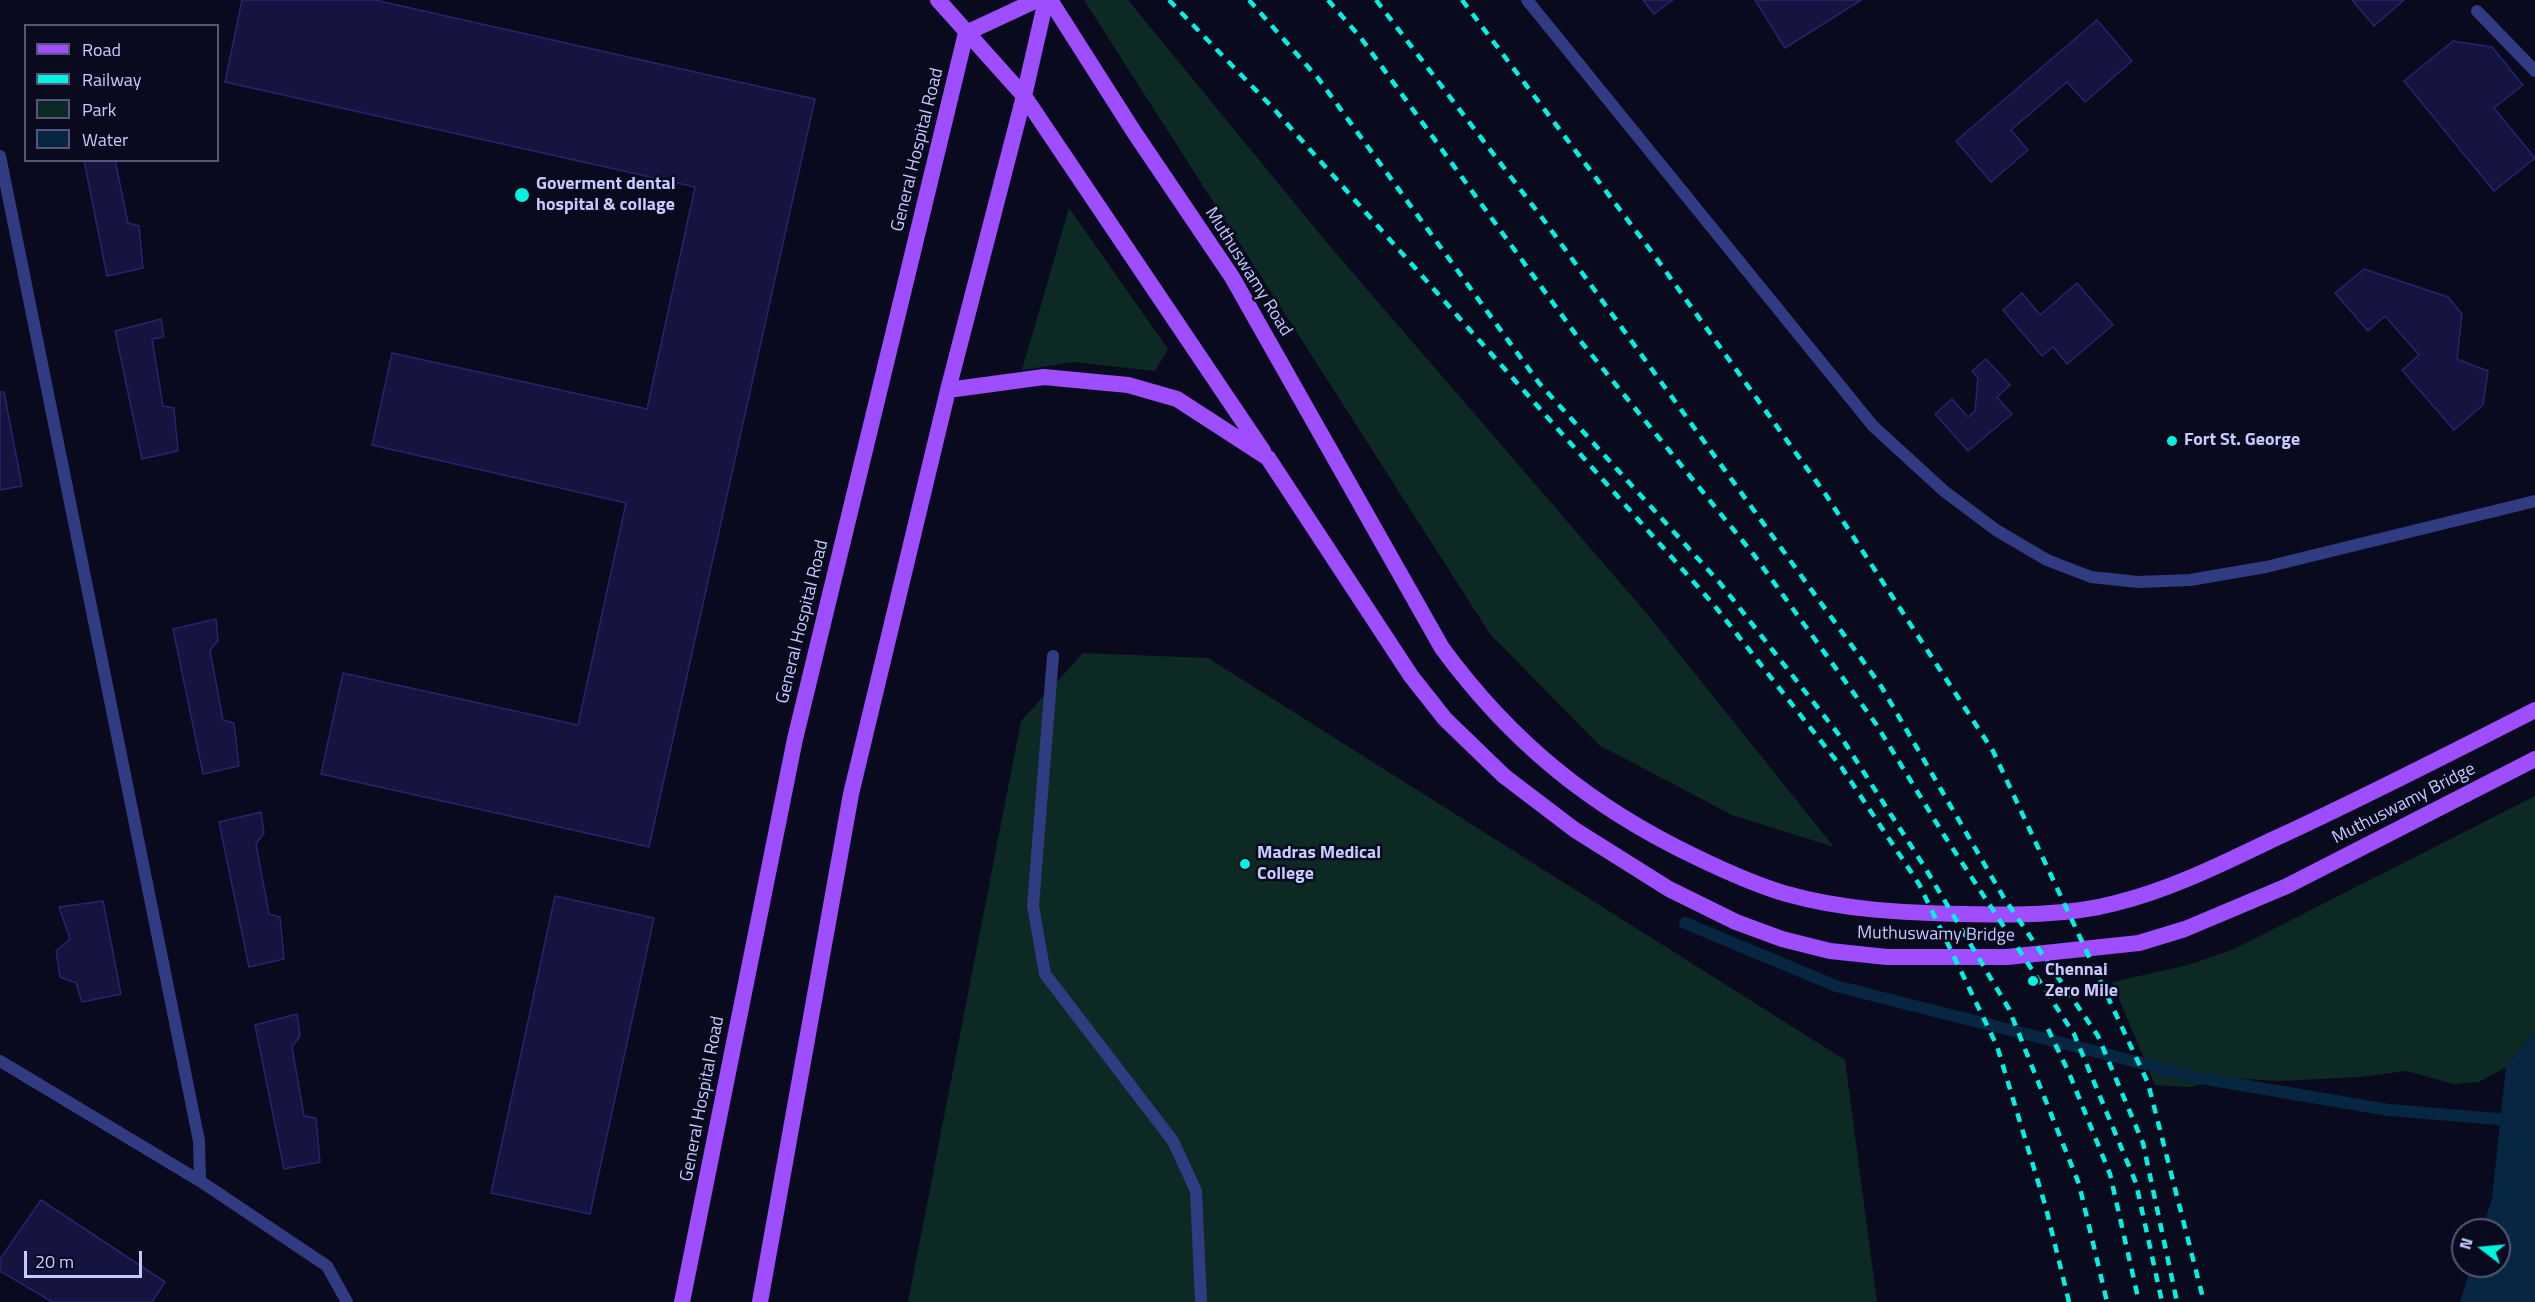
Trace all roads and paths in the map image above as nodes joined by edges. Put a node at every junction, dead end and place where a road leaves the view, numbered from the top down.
1 (938, 0) edge
2 (1037, 0) edge
3 (1048, 0) edge
4 (1527, 0) edge
5 (2476, 10) dead end
6 (966, 33) junction
7 (2535, 71) edge
8 (1024, 96) junction
9 (0, 156) edge
10 (948, 390) junction
11 (1268, 458) junction
12 (2535, 501) edge
13 (1399, 572) joint
14 (1053, 656) dead end
15 (2535, 710) edge
16 (2535, 759) edge
17 (0, 1061) edge
18 (200, 1181) junction
19 (347, 1302) edge
20 (682, 1302) edge
21 (760, 1302) edge
22 (1201, 1302) edge

1 - 6 main road
2 - 6 main road
3 - 8 main road
3 - 13 main road, Muthuswamy Road
4 - 12 lane
5 - 7 lane
6 - 8 main road
6 - 20 main road, General Hospital Road
8 - 10 main road
8 - 11 main road
9 - 18 lane
10 - 11 main road
10 - 21 main road
11 - 16 main road, Muthuswamy Bridge
13 - 15 main road, Muthuswamy Bridge
14 - 22 lane
17 - 18 lane
18 - 19 lane

